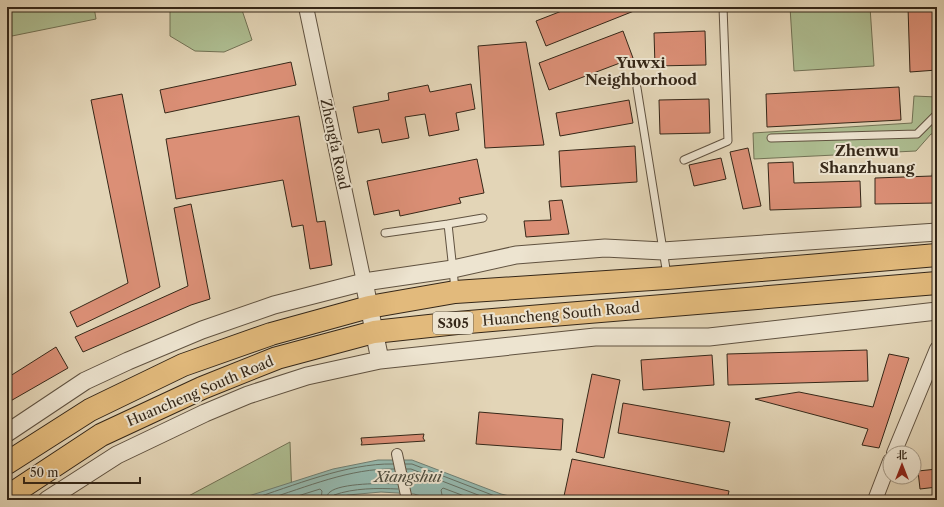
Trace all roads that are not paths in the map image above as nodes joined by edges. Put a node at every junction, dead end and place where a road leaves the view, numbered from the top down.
1 (306, 7) edge
2 (723, 7) edge
3 (637, 88) dead end
4 (937, 116) edge
5 (771, 138) dead end
6 (684, 160) dead end
7 (483, 218) dead end
8 (448, 224) junction
9 (937, 232) edge
10 (385, 233) dead end
11 (663, 251) junction
12 (937, 255) edge
13 (453, 268) junction
14 (667, 278) junction
15 (364, 282) junction
16 (937, 283) edge
17 (456, 292) junction
18 (369, 307) junction
19 (937, 311) edge
20 (374, 332) junction
21 (937, 349) edge
22 (380, 360) junction
23 (7, 433) edge
24 (897, 445) edge
25 (397, 454) dead end
26 (7, 463) edge
27 (882, 481) edge
28 (7, 497) edge
29 (875, 498) edge
30 (47, 500) edge
31 (407, 500) edge

1 - 15 street, Zhengfa Road
2 - 6 lane
3 - 11 lane
4 - 5 lane
7 - 8 lane
8 - 10 lane
8 - 13 lane
9 - 11 street
11 - 13 street
11 - 14 lane
12 - 14 highway, Huancheng South Road / S305
13 - 15 street
13 - 17 lane
14 - 17 highway, Huancheng South Road / S305
15 - 18 street
15 - 23 street
16 - 20 highway, Huancheng South Road / S305
17 - 18 highway, Huancheng South Road / S305
18 - 20 street
18 - 26 highway, Huancheng South Road / S305
19 - 22 street
20 - 22 street
20 - 28 highway, Huancheng South Road / S305
21 - 24 street
22 - 30 street
25 - 31 street
27 - 29 street

